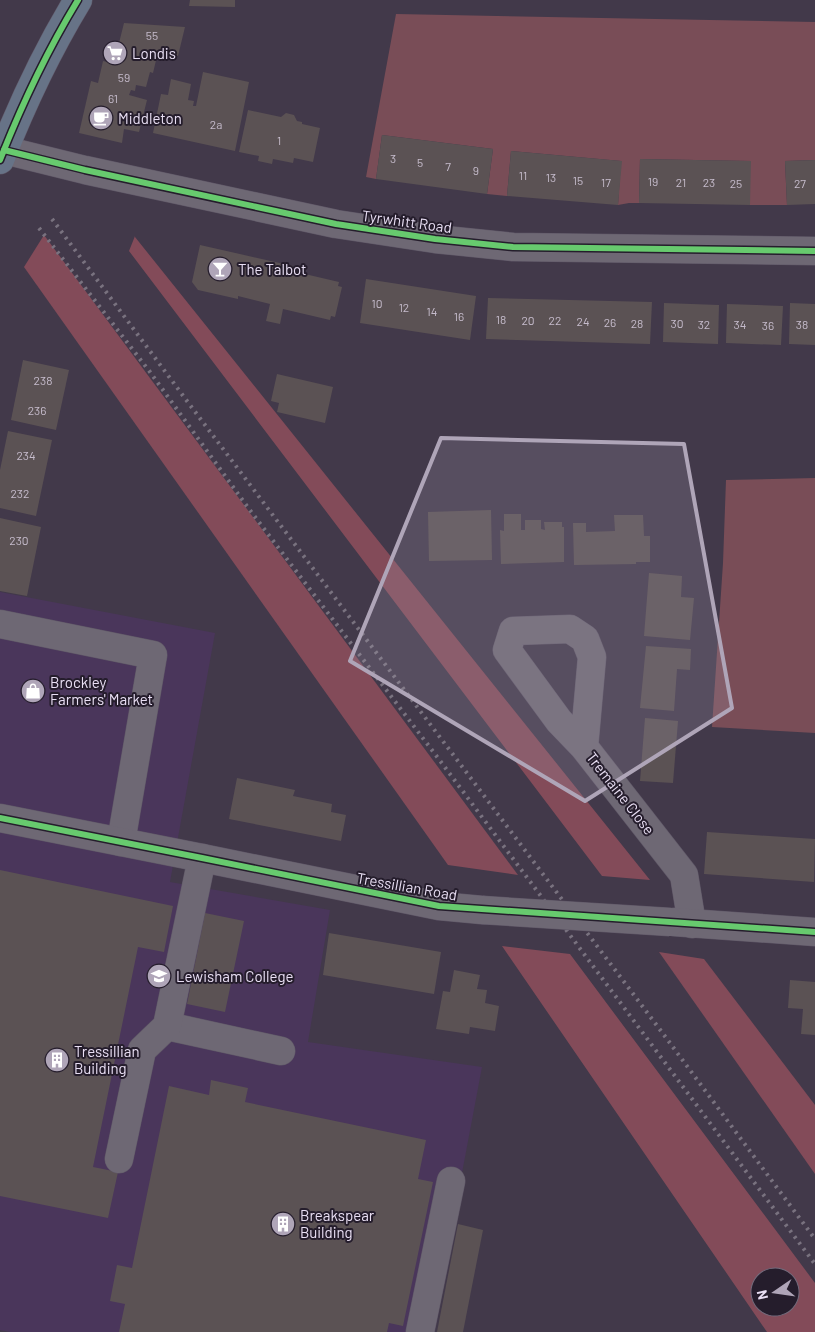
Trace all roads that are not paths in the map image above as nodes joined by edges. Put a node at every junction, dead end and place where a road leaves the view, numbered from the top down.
1 (78, 0) edge
2 (2, 155) edge
3 (815, 251) edge
4 (0, 624) edge
5 (584, 747) junction
6 (0, 818) edge
7 (121, 842) junction
8 (202, 858) junction
9 (681, 923) junction
10 (815, 932) edge
11 (167, 1026) junction
12 (281, 1051) dead end
13 (119, 1159) dead end
14 (451, 1181) dead end
15 (420, 1332) edge

1 - 2 highway
2 - 3 street, Tyrwhitt Road
4 - 7 street
5 - 5 street, Tremaine Close
5 - 9 street, Tremaine Close
6 - 7 street, Tressillian Road
7 - 8 street, Tressillian Road
8 - 9 street, Tressillian Road, bridge
8 - 11 street
9 - 10 street, Tressillian Road
11 - 12 street
11 - 13 street
14 - 15 street

